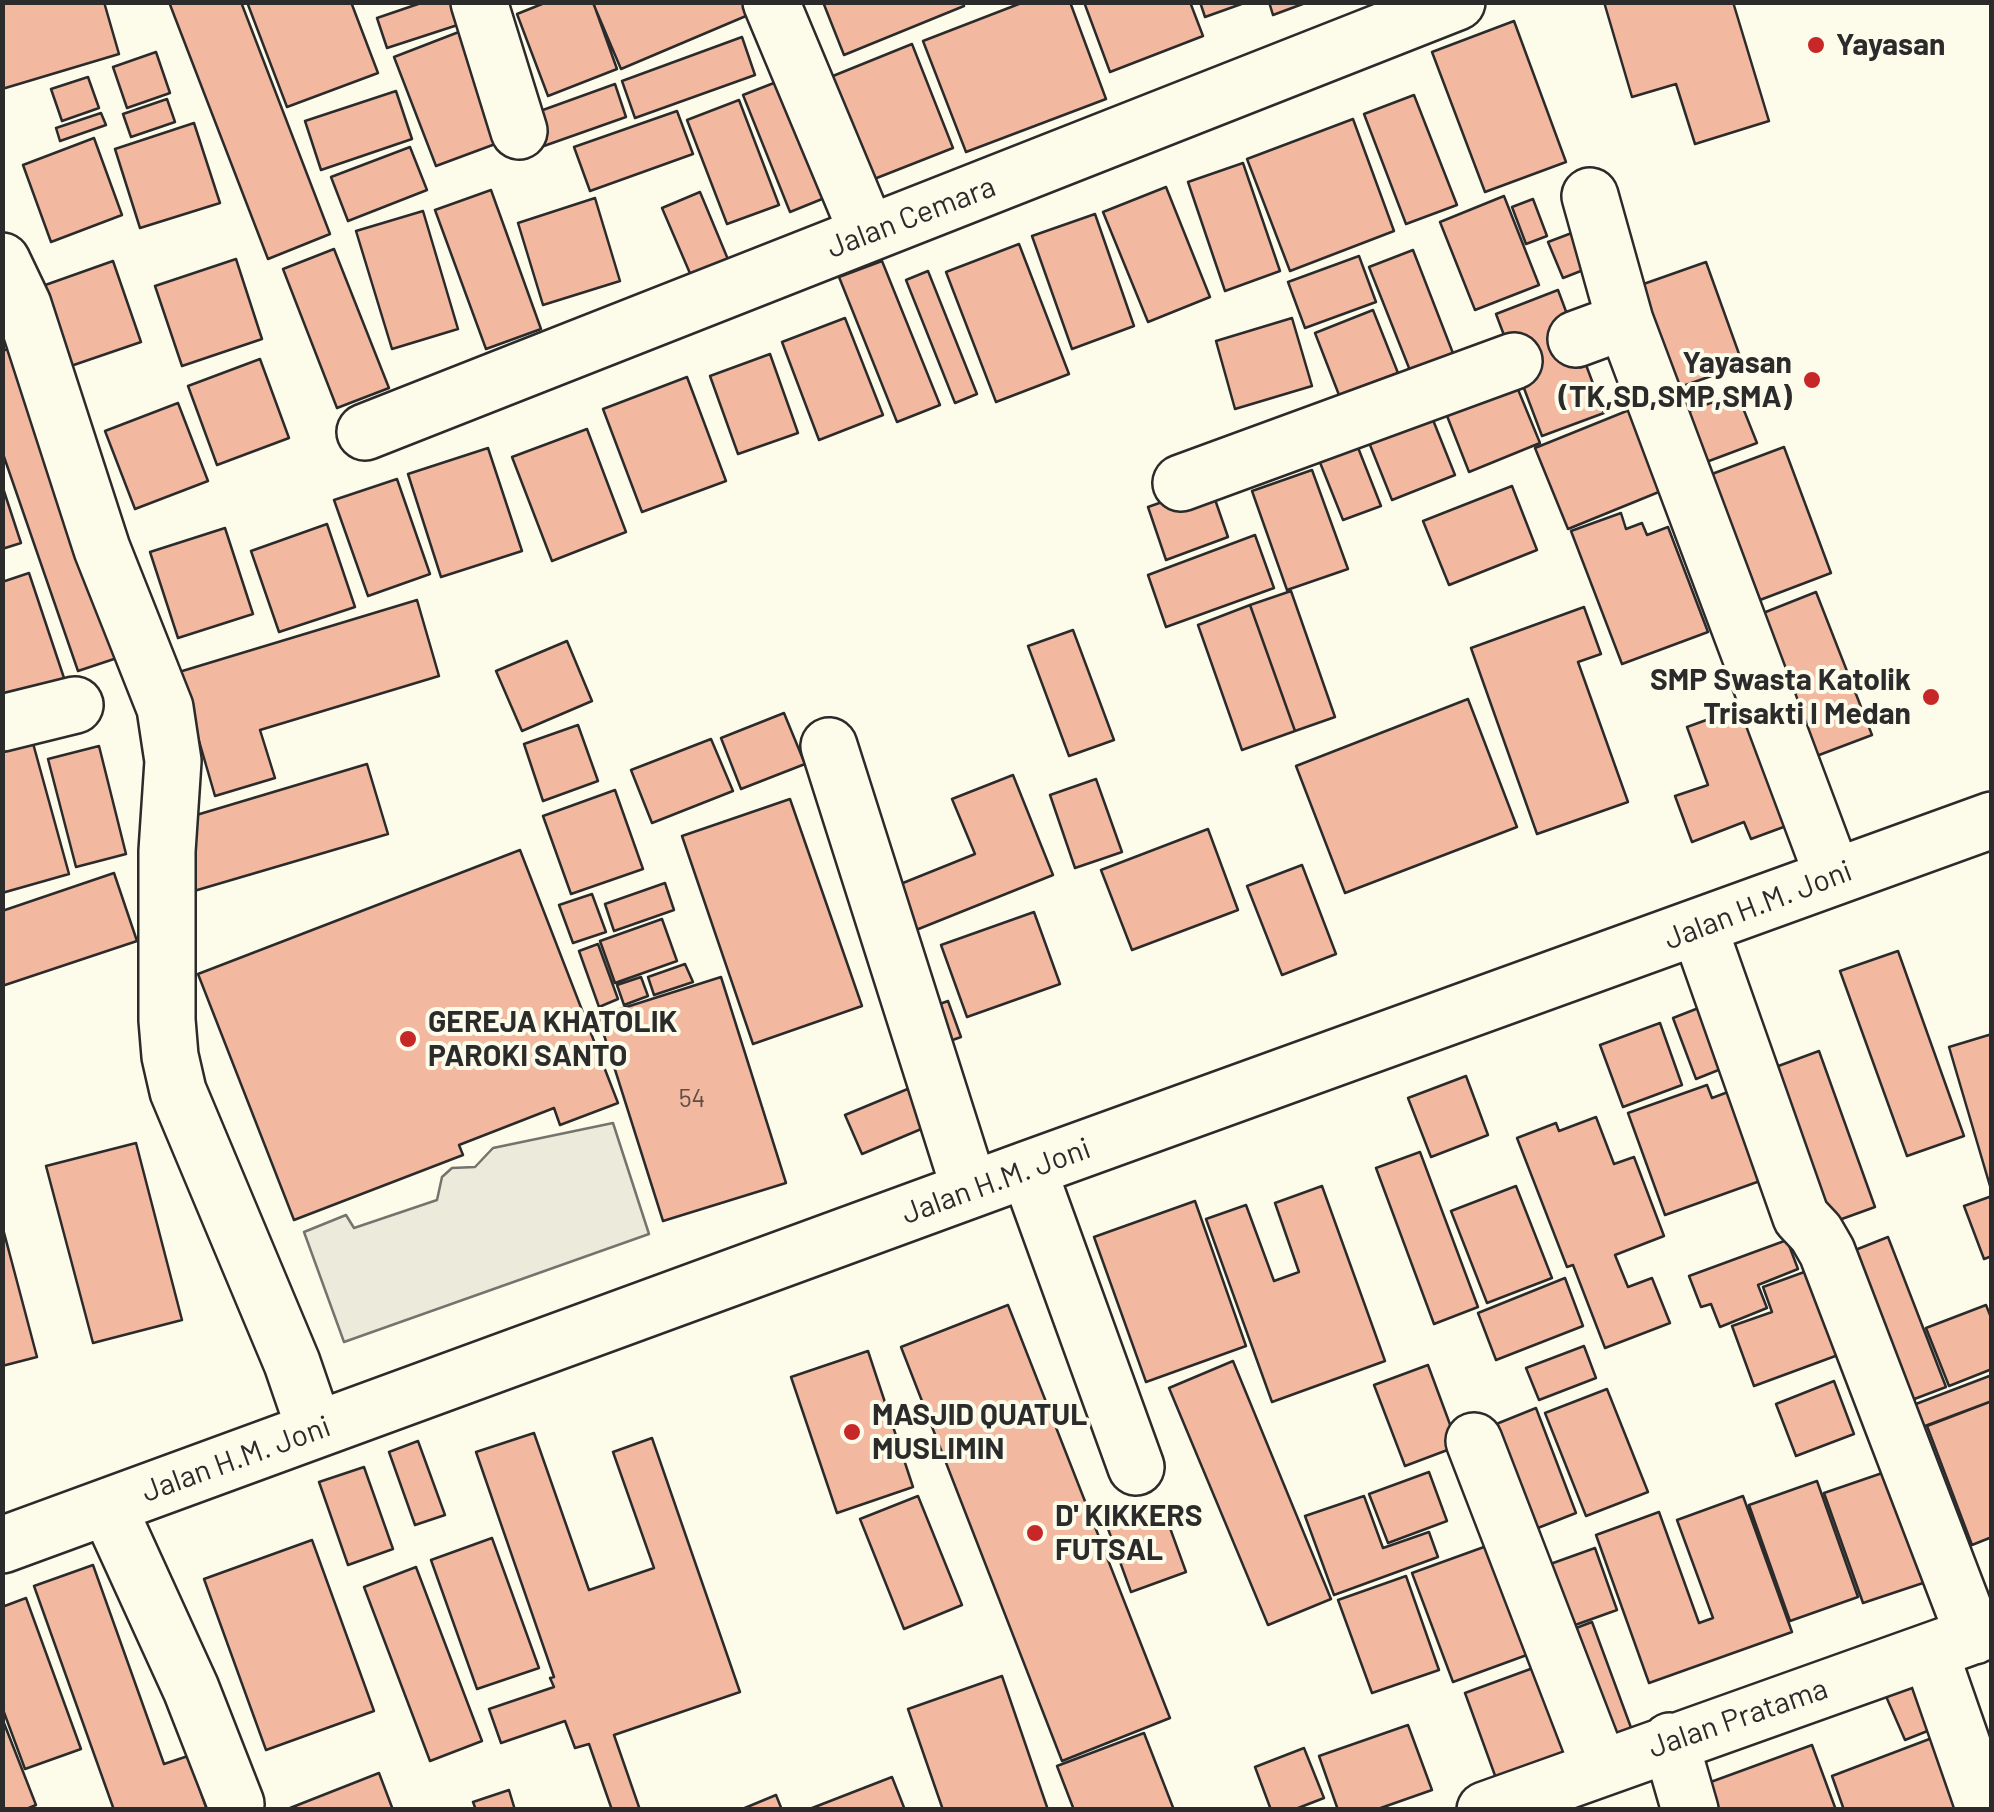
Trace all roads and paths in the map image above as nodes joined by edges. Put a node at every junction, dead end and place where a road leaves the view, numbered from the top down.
1 (480, 2) edge
2 (771, 2) edge
3 (1457, 2) edge
4 (518, 132) dead end
5 (1590, 196) dead end
6 (868, 234) junction
7 (2, 260) edge
8 (1514, 360) dead end
9 (366, 432) dead end
10 (1181, 483) dead end
11 (75, 705) dead end
12 (2, 723) edge
13 (830, 746) dead end
14 (1992, 820) edge
15 (1833, 876) junction
16 (1700, 928) junction
17 (1028, 1169) junction
18 (970, 1190) junction
19 (315, 1430) junction
20 (1474, 1441) dead end
21 (1136, 1467) dead end
22 (108, 1508) junction
23 (2, 1545) edge
24 (1965, 1639) edge
25 (1670, 1742) junction
26 (1600, 1768) junction
27 (236, 1804) dead end
28 (1485, 1810) edge
29 (1690, 1810) edge
30 (1985, 1810) edge

1 - 4 street
2 - 6 street
3 - 6 street, Jalan Cemara
5 - 15 street
6 - 9 street, Jalan Cemara
7 - 19 street
8 - 10 street
11 - 12 street
13 - 18 street
14 - 15 street, Jalan H.M. Joni
15 - 16 street, Jalan H.M. Joni
16 - 17 street, Jalan H.M. Joni
16 - 24 street
17 - 18 street, Jalan H.M. Joni
17 - 21 street
18 - 19 street, Jalan H.M. Joni
19 - 22 street, Jalan H.M. Joni
20 - 26 street
22 - 23 street, Jalan H.M. Joni
22 - 27 street
24 - 25 street, Jalan Pratama
24 - 30 street
25 - 26 street, Jalan Pratama
25 - 29 street
26 - 28 street, Jalan Pratama

